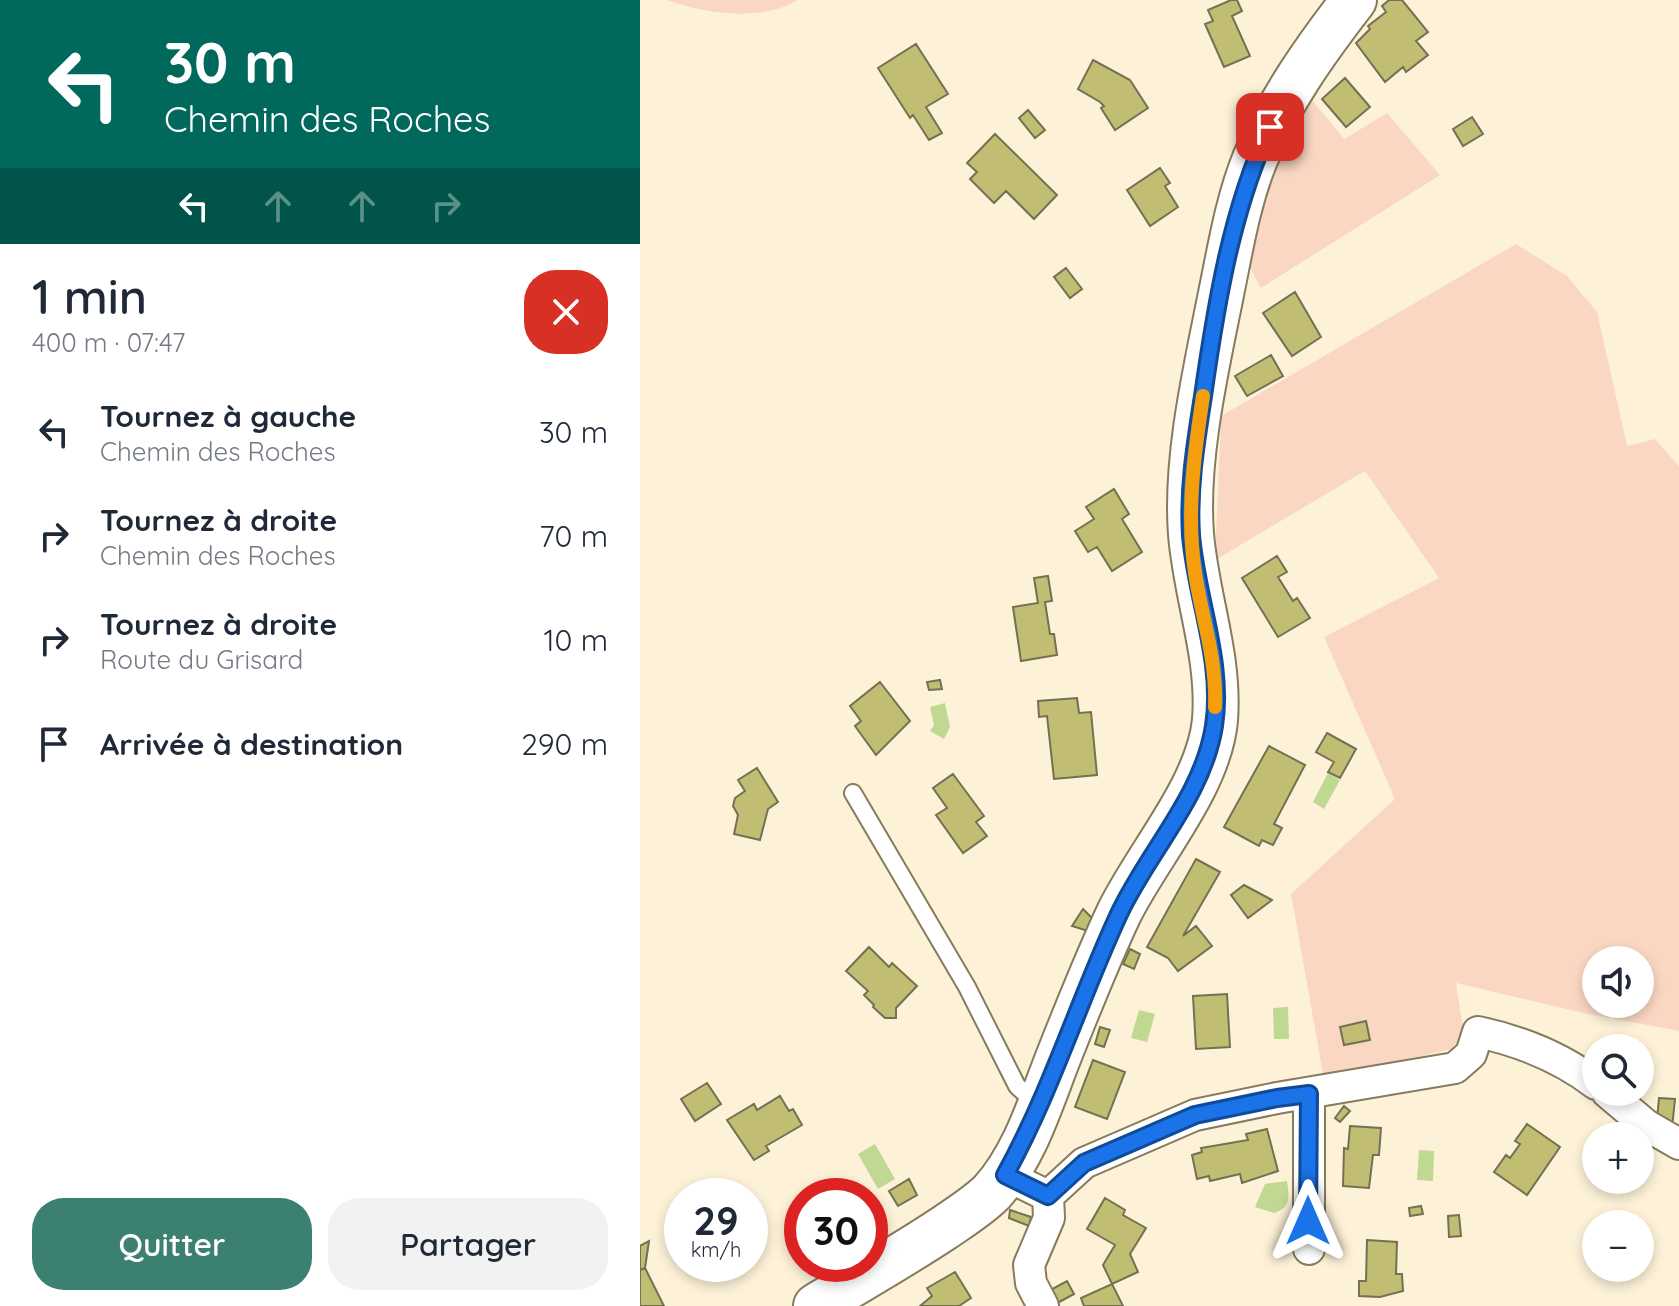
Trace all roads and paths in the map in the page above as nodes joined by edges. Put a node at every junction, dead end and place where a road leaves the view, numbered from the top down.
1 (1354, 0) edge
2 (853, 793) dead end
3 (1582, 1075) edge
4 (1309, 1094) junction
5 (1039, 1106) junction
6 (1624, 1106) edge
7 (1679, 1144) edge
8 (1005, 1175) junction
9 (1048, 1196) junction
10 (1309, 1249) dead end
11 (816, 1306) edge
12 (1043, 1306) edge

1 - 5 street
2 - 5 lane
3 - 4 street
4 - 9 street
4 - 10 street
5 - 8 street
6 - 7 street
8 - 9 street
8 - 11 street
9 - 12 street

